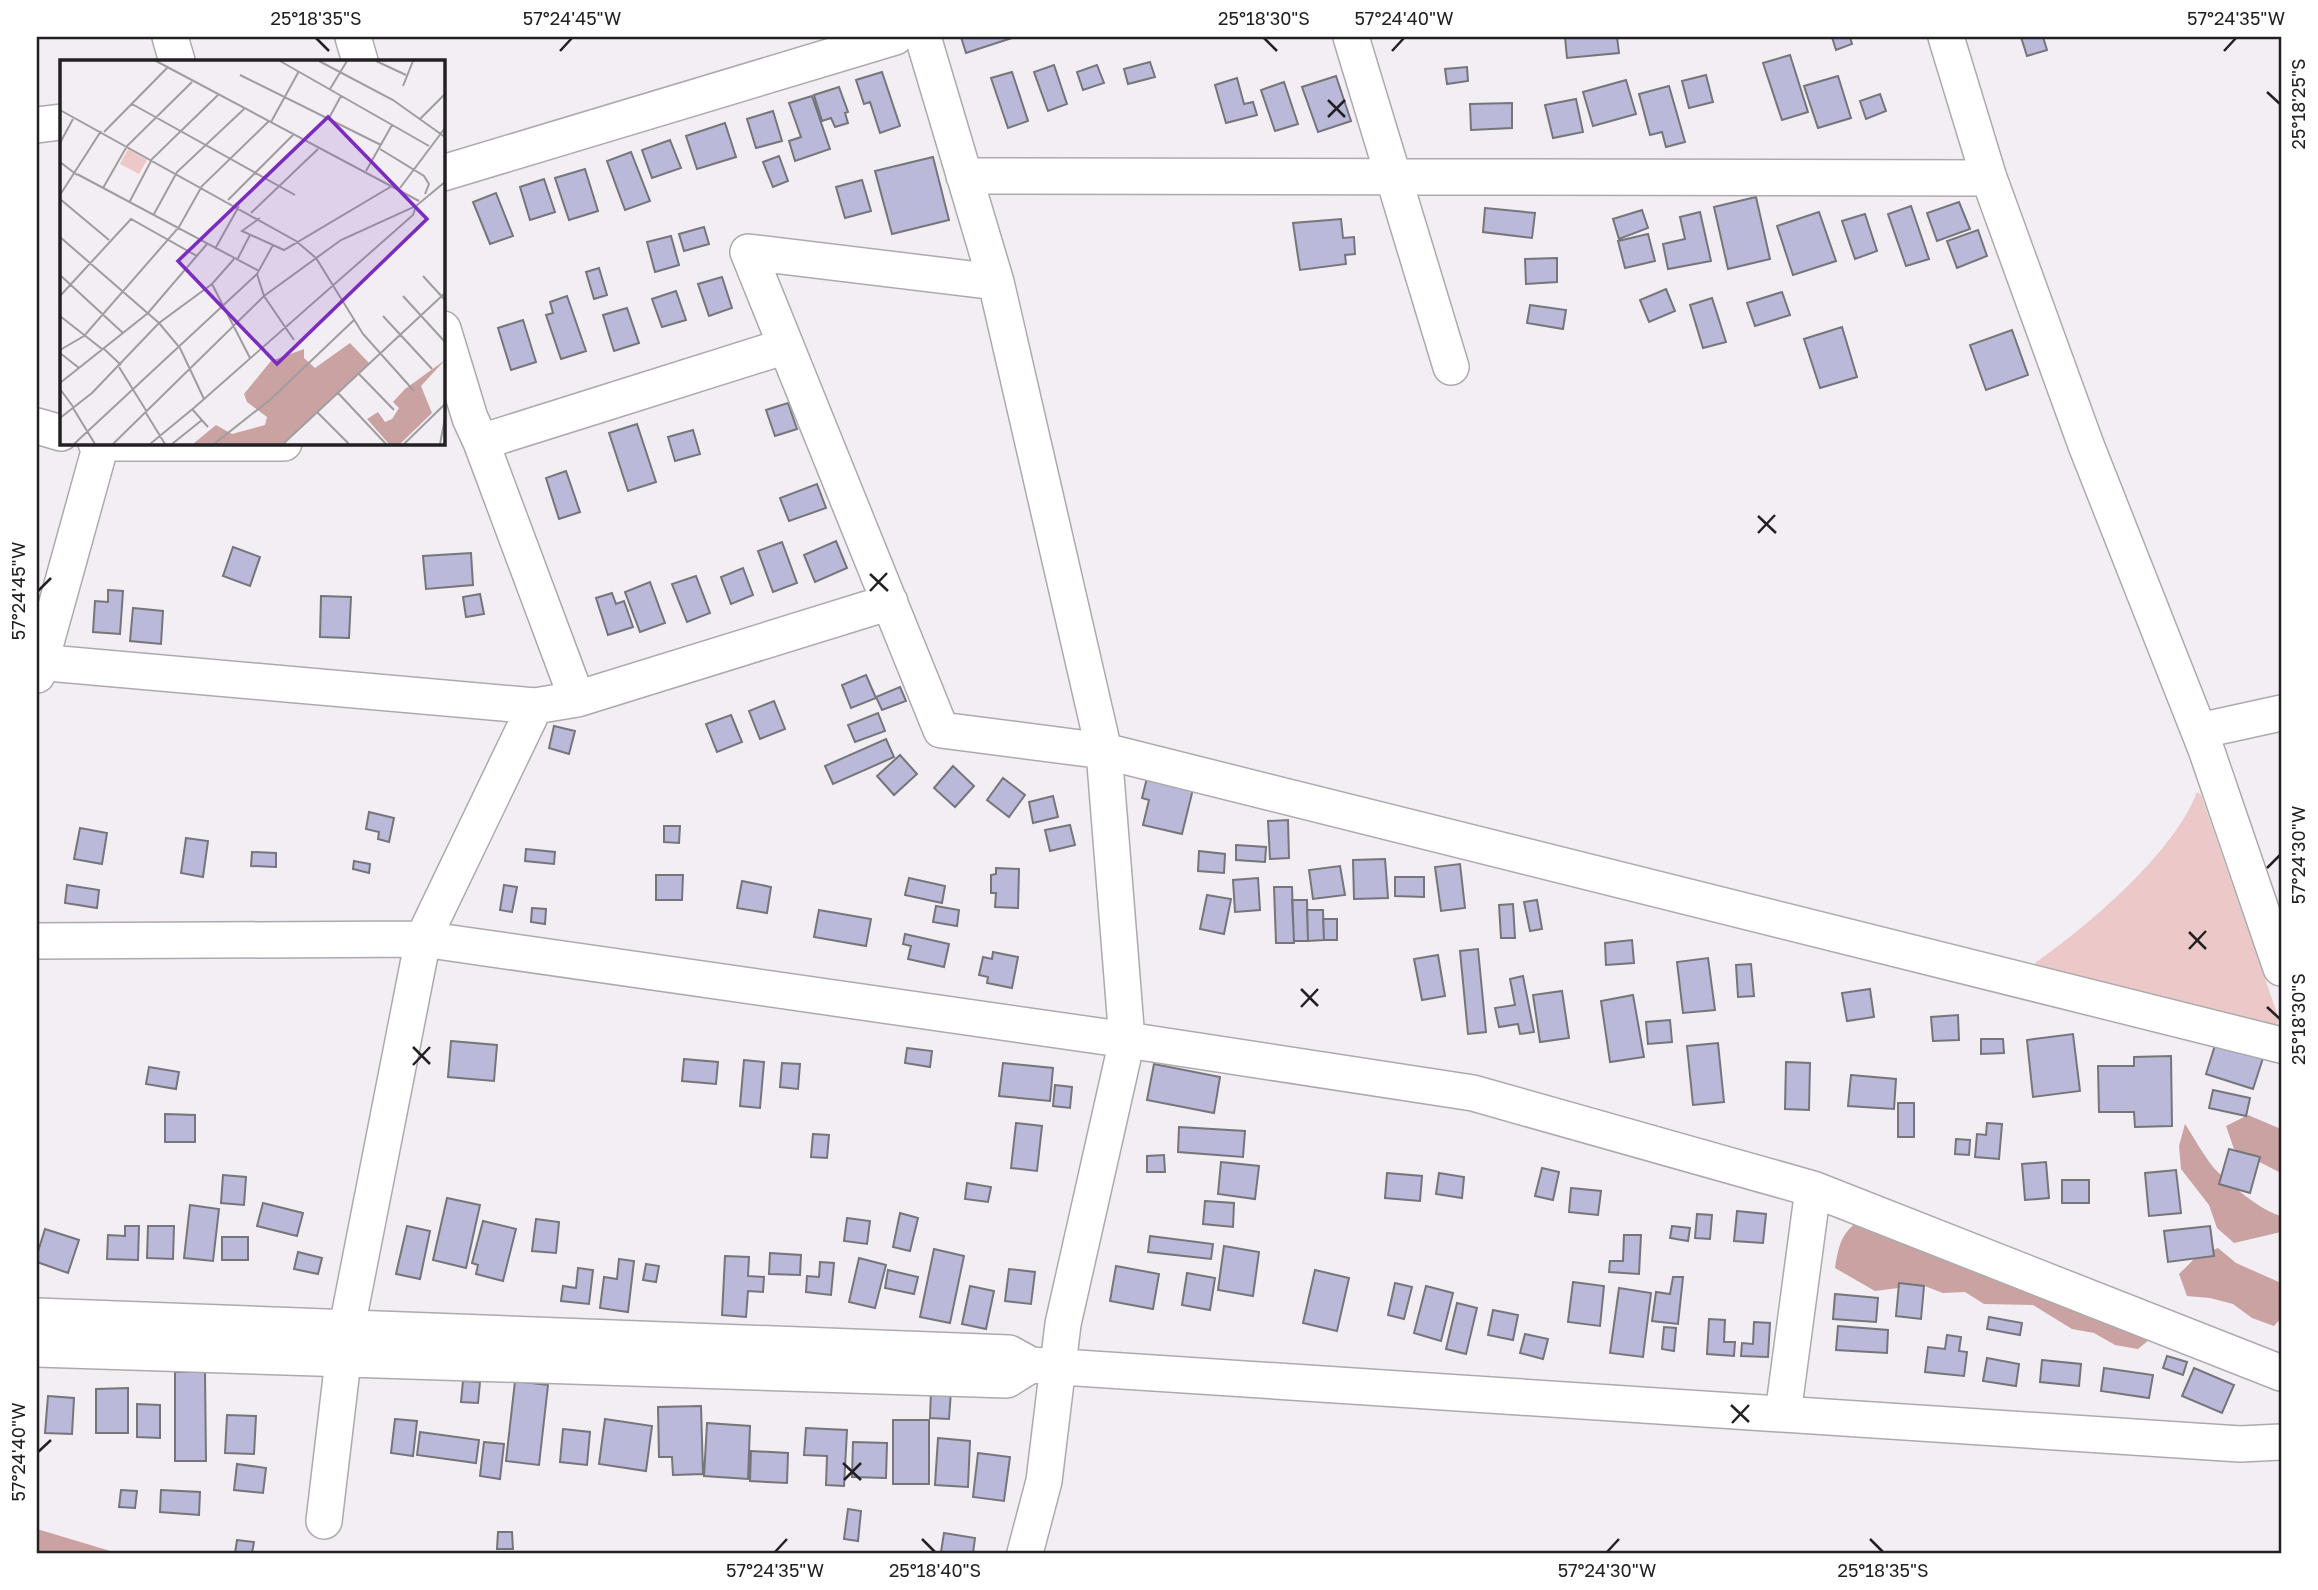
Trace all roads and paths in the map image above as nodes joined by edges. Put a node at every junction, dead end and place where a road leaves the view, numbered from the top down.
1 (170, 37) edge
2 (353, 37) edge
3 (895, 37) edge
4 (923, 37) edge
5 (1351, 37) edge
6 (1946, 37) edge
7 (177, 60) edge
8 (360, 60) edge
9 (60, 122) edge
10 (37, 125) edge
11 (444, 173) edge
12 (964, 176) junction
13 (1394, 177) junction
14 (1989, 178) junction
15 (996, 282) junction
16 (444, 333) edge
17 (786, 346) junction
18 (1451, 367) dead end
19 (37, 426) edge
20 (465, 427) edge
21 (60, 433) edge
22 (99, 444) edge
23 (890, 602) junction
24 (38, 666) edge
25 (578, 699) junction
26 (536, 706) junction
27 (2281, 713) edge
28 (2199, 731) junction
29 (1104, 751) junction
30 (424, 939) junction
31 (37, 941) edge
32 (2281, 968) edge
33 (1127, 1040) junction
34 (2281, 1045) edge
35 (1813, 1189) junction
36 (37, 1316) edge
37 (345, 1343) junction
38 (37, 1349) edge
39 (1045, 1366) junction
40 (2281, 1373) edge
41 (1783, 1414) junction
42 (2281, 1442) edge
43 (324, 1521) dead end
44 (1026, 1553) edge

1 - 7 street
2 - 8 street
3 - 11 street
4 - 12 street
5 - 13 street
6 - 14 street
9 - 10 street
12 - 13 street
12 - 15 street
13 - 14 street
13 - 18 street
14 - 28 street
15 - 17 street
15 - 29 street
16 - 20 street
17 - 20 street
17 - 23 street
19 - 21 street
20 - 25 street
22 - 24 street
23 - 25 street
23 - 29 street
24 - 26 street
25 - 26 street
26 - 30 street
27 - 28 street
28 - 32 street
29 - 33 street
29 - 34 street
30 - 31 street
30 - 33 street
30 - 37 street
33 - 35 street
33 - 39 street
35 - 40 street
35 - 41 street
36 - 37 street
37 - 38 street
37 - 39 street
37 - 43 street
39 - 41 street
39 - 44 street
41 - 42 street

